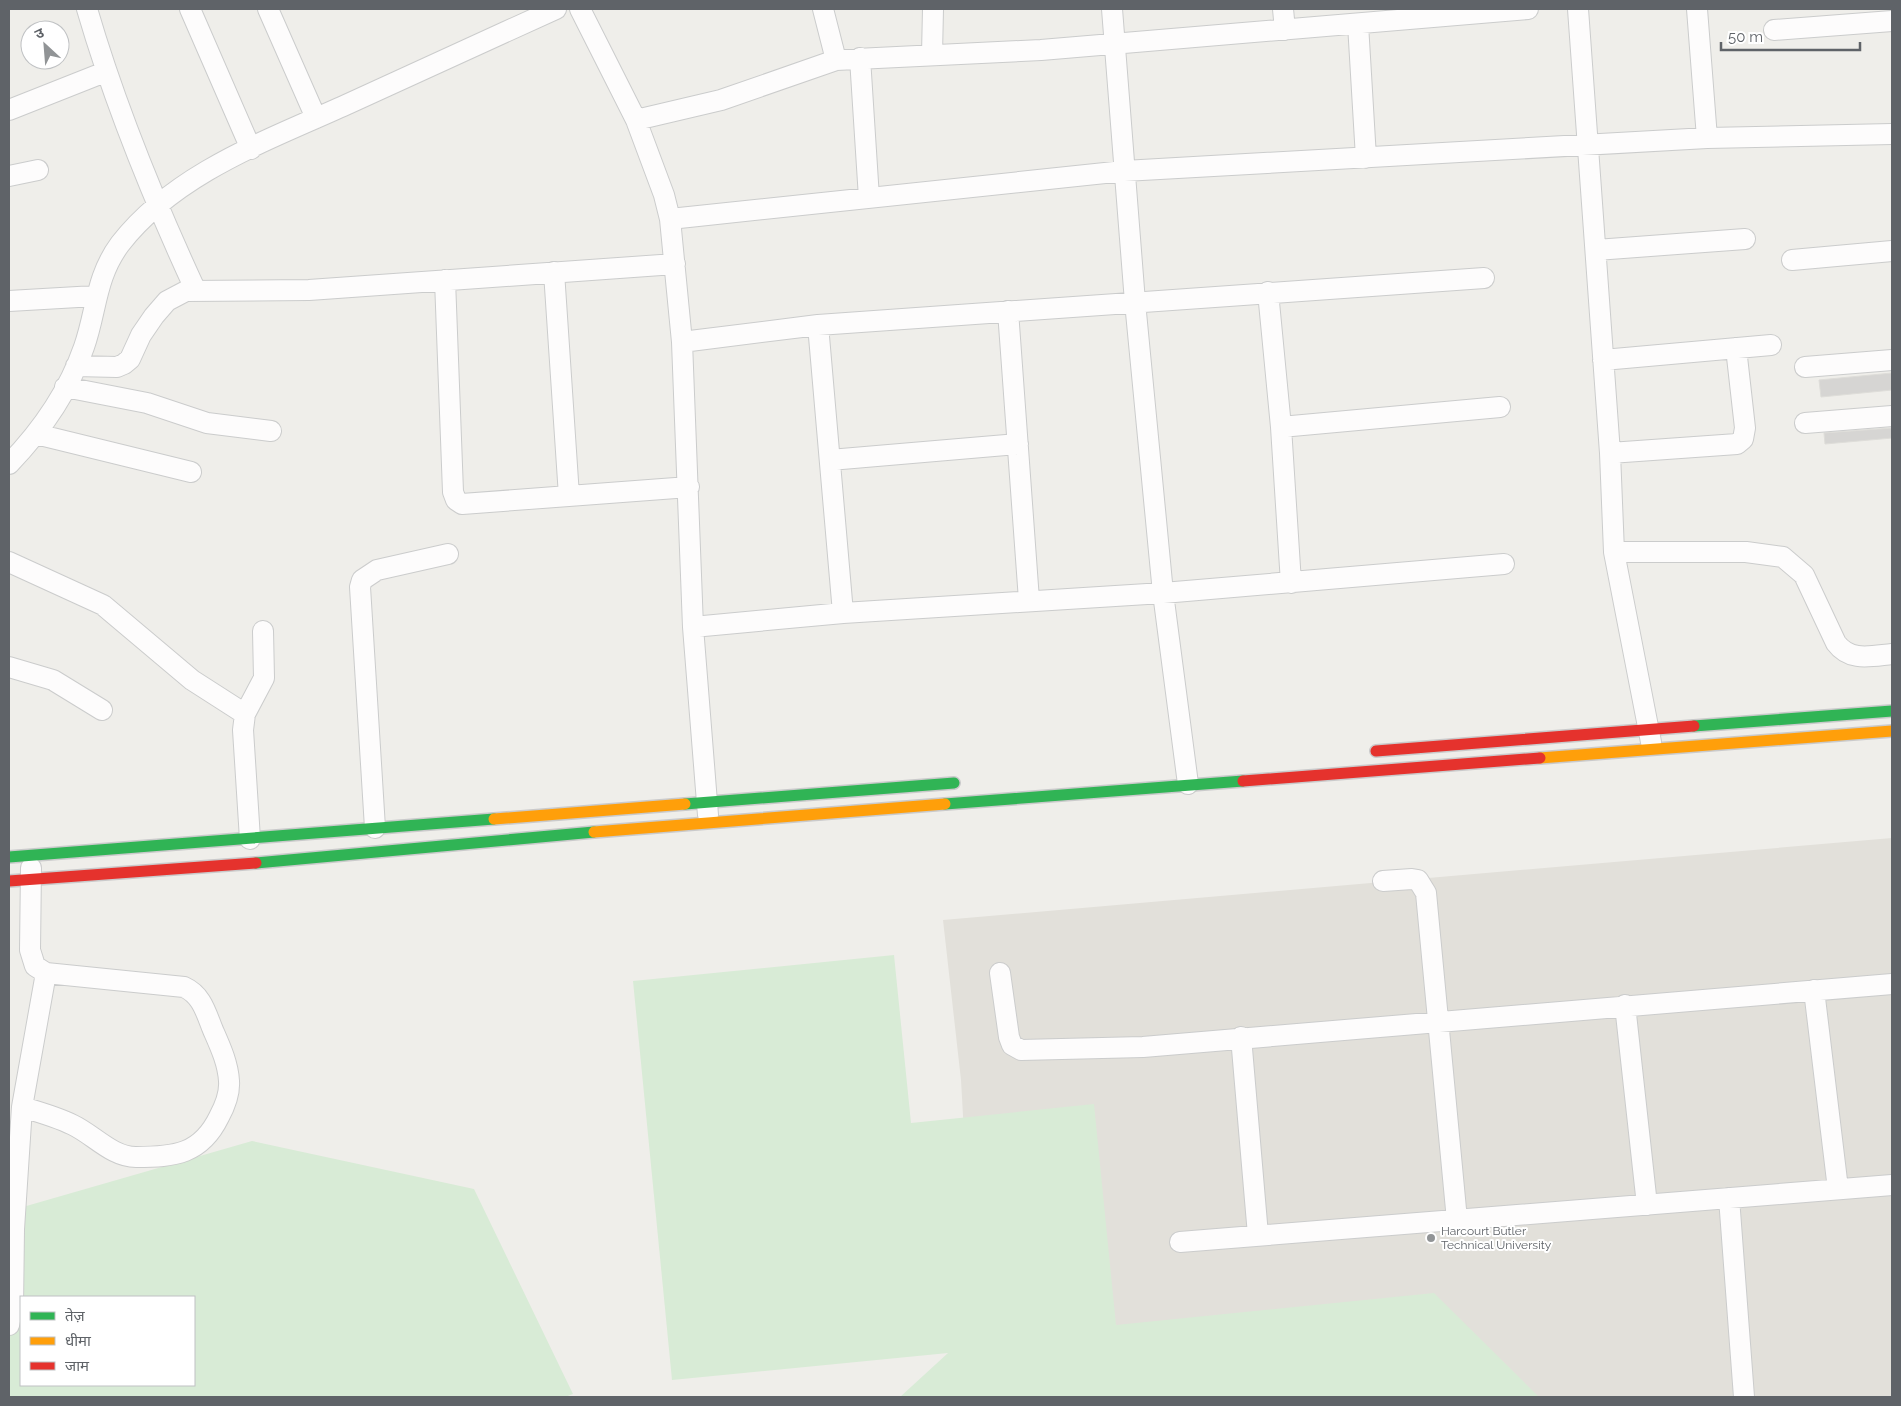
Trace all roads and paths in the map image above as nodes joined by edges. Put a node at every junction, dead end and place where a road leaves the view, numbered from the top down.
1 (87, 9) edge
2 (190, 9) edge
3 (268, 9) edge
4 (556, 9) edge
5 (580, 9) edge
6 (824, 9) edge
7 (933, 9) edge
8 (1112, 9) edge
9 (1283, 9) edge
10 (1528, 9) edge
11 (1578, 9) edge
12 (1696, 9) edge
13 (1892, 21) edge
14 (1358, 24) junction
15 (1285, 30) junction
16 (1774, 30) dead end
17 (1114, 43) junction
18 (932, 54) junction
19 (860, 58) junction
20 (836, 60) junction
21 (105, 72) junction
22 (9, 110) edge
23 (316, 118) junction
24 (636, 120) junction
25 (1892, 134) edge
26 (1707, 138) junction
27 (1589, 146) junction
28 (251, 149) junction
29 (1366, 158) junction
30 (38, 170) dead end
31 (1124, 171) junction
32 (9, 176) edge
33 (869, 198) junction
34 (157, 205) junction
35 (670, 219) junction
36 (1745, 239) dead end
37 (1596, 250) junction
38 (1892, 251) edge
39 (1792, 260) dead end
40 (676, 264) junction
41 (554, 272) junction
42 (1484, 278) dead end
43 (445, 280) junction
44 (195, 289) junction
45 (1268, 292) junction
46 (82, 297) junction
47 (9, 301) edge
48 (1135, 302) junction
49 (1008, 311) junction
50 (818, 325) junction
51 (682, 342) junction
52 (1770, 345) dead end
53 (1736, 348) junction
54 (1603, 360) junction
55 (1892, 360) edge
56 (76, 366) junction
57 (1805, 367) dead end
58 (65, 387) junction
59 (1500, 407) dead end
60 (1892, 416) edge
61 (1805, 423) dead end
62 (1281, 427) junction
63 (272, 431) dead end
64 (36, 434) junction
65 (1018, 444) junction
66 (1610, 453) junction
67 (830, 460) junction
68 (9, 464) edge
69 (191, 472) dead end
70 (689, 487) junction
71 (569, 496) junction
72 (1614, 552) junction
73 (448, 554) dead end
74 (9, 562) edge
75 (1504, 564) dead end
76 (1291, 583) junction
77 (1163, 593) junction
78 (1028, 600) junction
79 (843, 613) junction
80 (694, 627) junction
81 (262, 631) dead end
82 (1892, 654) edge
83 (9, 668) edge
84 (102, 710) dead end
85 (1892, 711) edge
86 (245, 714) junction
87 (1648, 730) junction
88 (1892, 731) edge
89 (1652, 751) junction
90 (1362, 752) dead end
91 (1186, 771) junction
92 (961, 783) dead end
93 (707, 801) junction
94 (577, 812) junction
95 (708, 822) junction
96 (375, 828) junction
97 (579, 833) junction
98 (267, 847) junction
99 (30, 856) junction
100 (9, 858) edge
101 (31, 879) junction
102 (9, 881) edge
103 (1383, 881) dead end
104 (46, 973) junction
105 (1000, 973) dead end
106 (1892, 984) edge
107 (1814, 990) junction
108 (1625, 1005) junction
109 (1438, 1021) junction
110 (1241, 1037) junction
111 (22, 1107) junction
112 (14, 1135) edge
113 (1892, 1184) edge
114 (1838, 1189) junction
115 (1730, 1198) junction
116 (1647, 1205) junction
117 (1457, 1220) junction
118 (1258, 1236) junction
119 (1180, 1242) dead end
120 (9, 1325) edge
121 (1744, 1397) edge

1 - 21 street
2 - 28 street
3 - 23 street
4 - 23 street
5 - 24 street
6 - 20 street
7 - 18 street
8 - 17 street
9 - 15 street
10 - 14 street
11 - 27 street
12 - 26 street
13 - 16 street
14 - 15 street
14 - 29 street
15 - 17 street
17 - 18 street
17 - 31 street
18 - 19 street
19 - 20 street
19 - 33 street
20 - 24 street
21 - 22 street
21 - 34 street
23 - 28 street
24 - 35 street
25 - 26 street
26 - 27 street
27 - 29 street
27 - 37 street
28 - 34 street
29 - 31 street
30 - 32 street
31 - 33 street
31 - 48 street
33 - 35 street
34 - 44 street
34 - 46 street
35 - 40 street
36 - 37 street
37 - 54 street
38 - 39 street
40 - 41 street
40 - 51 street
41 - 43 street
41 - 71 street
42 - 45 street
43 - 44 street
43 - 71 street
44 - 56 street
45 - 48 street
45 - 62 street
46 - 47 street
46 - 56 street
48 - 49 street
48 - 77 street
49 - 50 street
49 - 65 street
50 - 51 street
50 - 67 street
51 - 70 street
52 - 53 street
53 - 54 street
53 - 66 street
54 - 66 street
55 - 57 street
56 - 58 street
58 - 63 street
58 - 64 street
59 - 62 street
60 - 61 street
62 - 76 street
64 - 68 street
64 - 69 street
65 - 67 street
65 - 78 street
66 - 72 street
67 - 79 street
70 - 71 street
70 - 80 street
72 - 82 street
72 - 87 street
73 - 96 street
74 - 86 street
75 - 76 street
76 - 77 street
77 - 78 street
77 - 91 street
78 - 79 street
79 - 80 street
80 - 93 street
81 - 86 street
83 - 84 street
85 - 87 street
86 - 98 street
87 - 89 street
87 - 90 street
88 - 89 street
89 - 91 street
91 - 95 street
92 - 93 street
93 - 94 street
93 - 95 street
94 - 96 street
94 - 97 street
95 - 97 street
96 - 98 street
97 - 98 street
98 - 99 street
98 - 101 street
99 - 100 street
99 - 101 street
101 - 102 street
101 - 104 street
103 - 109 street
104 - 111 street
104 - 111 street
105 - 110 street
106 - 107 street
107 - 108 street
107 - 114 street
108 - 109 street
108 - 116 street
109 - 110 street
109 - 117 street
110 - 118 street
111 - 112 street
112 - 120 street
113 - 114 street
114 - 115 street
115 - 116 street
115 - 121 street
116 - 117 street
117 - 118 street
118 - 119 street

